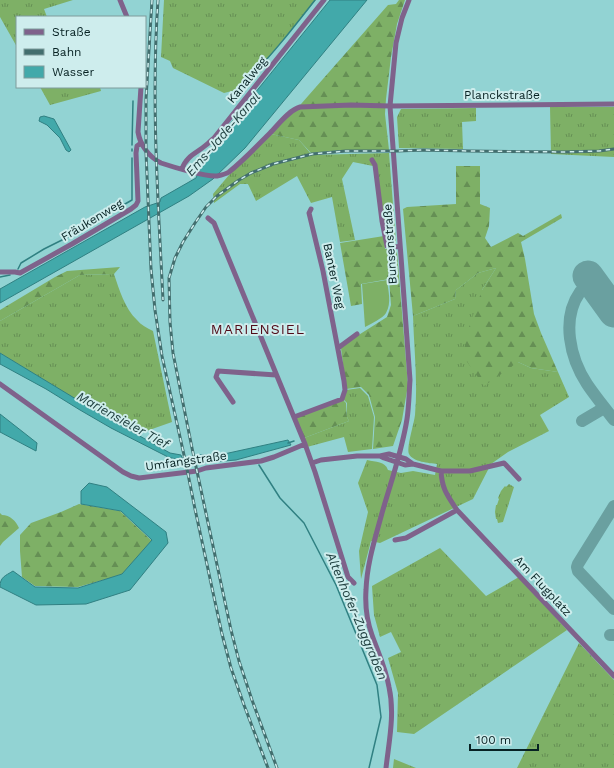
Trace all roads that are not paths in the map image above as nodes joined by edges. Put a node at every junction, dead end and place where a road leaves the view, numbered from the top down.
1 (120, 0) edge
2 (324, 0) edge
3 (409, 0) edge
4 (127, 16) edge
5 (141, 88) edge
6 (614, 104) edge
7 (390, 106) junction
8 (141, 143) junction
9 (372, 160) dead end
10 (182, 169) junction
11 (311, 209) dead end
12 (208, 218) dead end
13 (400, 247) junction
14 (0, 272) edge
15 (357, 334) dead end
16 (338, 348) junction
17 (276, 375) junction
18 (0, 384) edge
19 (233, 402) dead end
20 (294, 417) junction
21 (305, 444) junction
22 (398, 459) junction
23 (312, 463) junction
24 (441, 471) junction
25 (519, 480) dead end
26 (457, 510) junction
27 (395, 540) dead end
28 (354, 583) dead end
29 (614, 676) edge
30 (386, 768) edge

1 - 4 street
2 - 10 street, Kanalweg
3 - 7 street, Bunsenstraße
5 - 8 street
6 - 7 street, Planckstraße
7 - 10 street
7 - 13 street, Bunsenstraße
8 - 10 street
8 - 14 street, Fräukenweg
9 - 13 street
11 - 16 street, Banter Weg
12 - 17 street
13 - 22 street, Bunsenstraße
15 - 16 street
16 - 20 street, Banter Weg
17 - 19 street
17 - 20 street
18 - 21 street, Umfangstraße
20 - 21 street
21 - 23 street
22 - 23 street
22 - 24 street
22 - 30 street, Bunsenstraße
23 - 28 street
24 - 25 street
24 - 26 street, Am Flugplatz
26 - 27 street
26 - 29 street, Am Flugplatz

